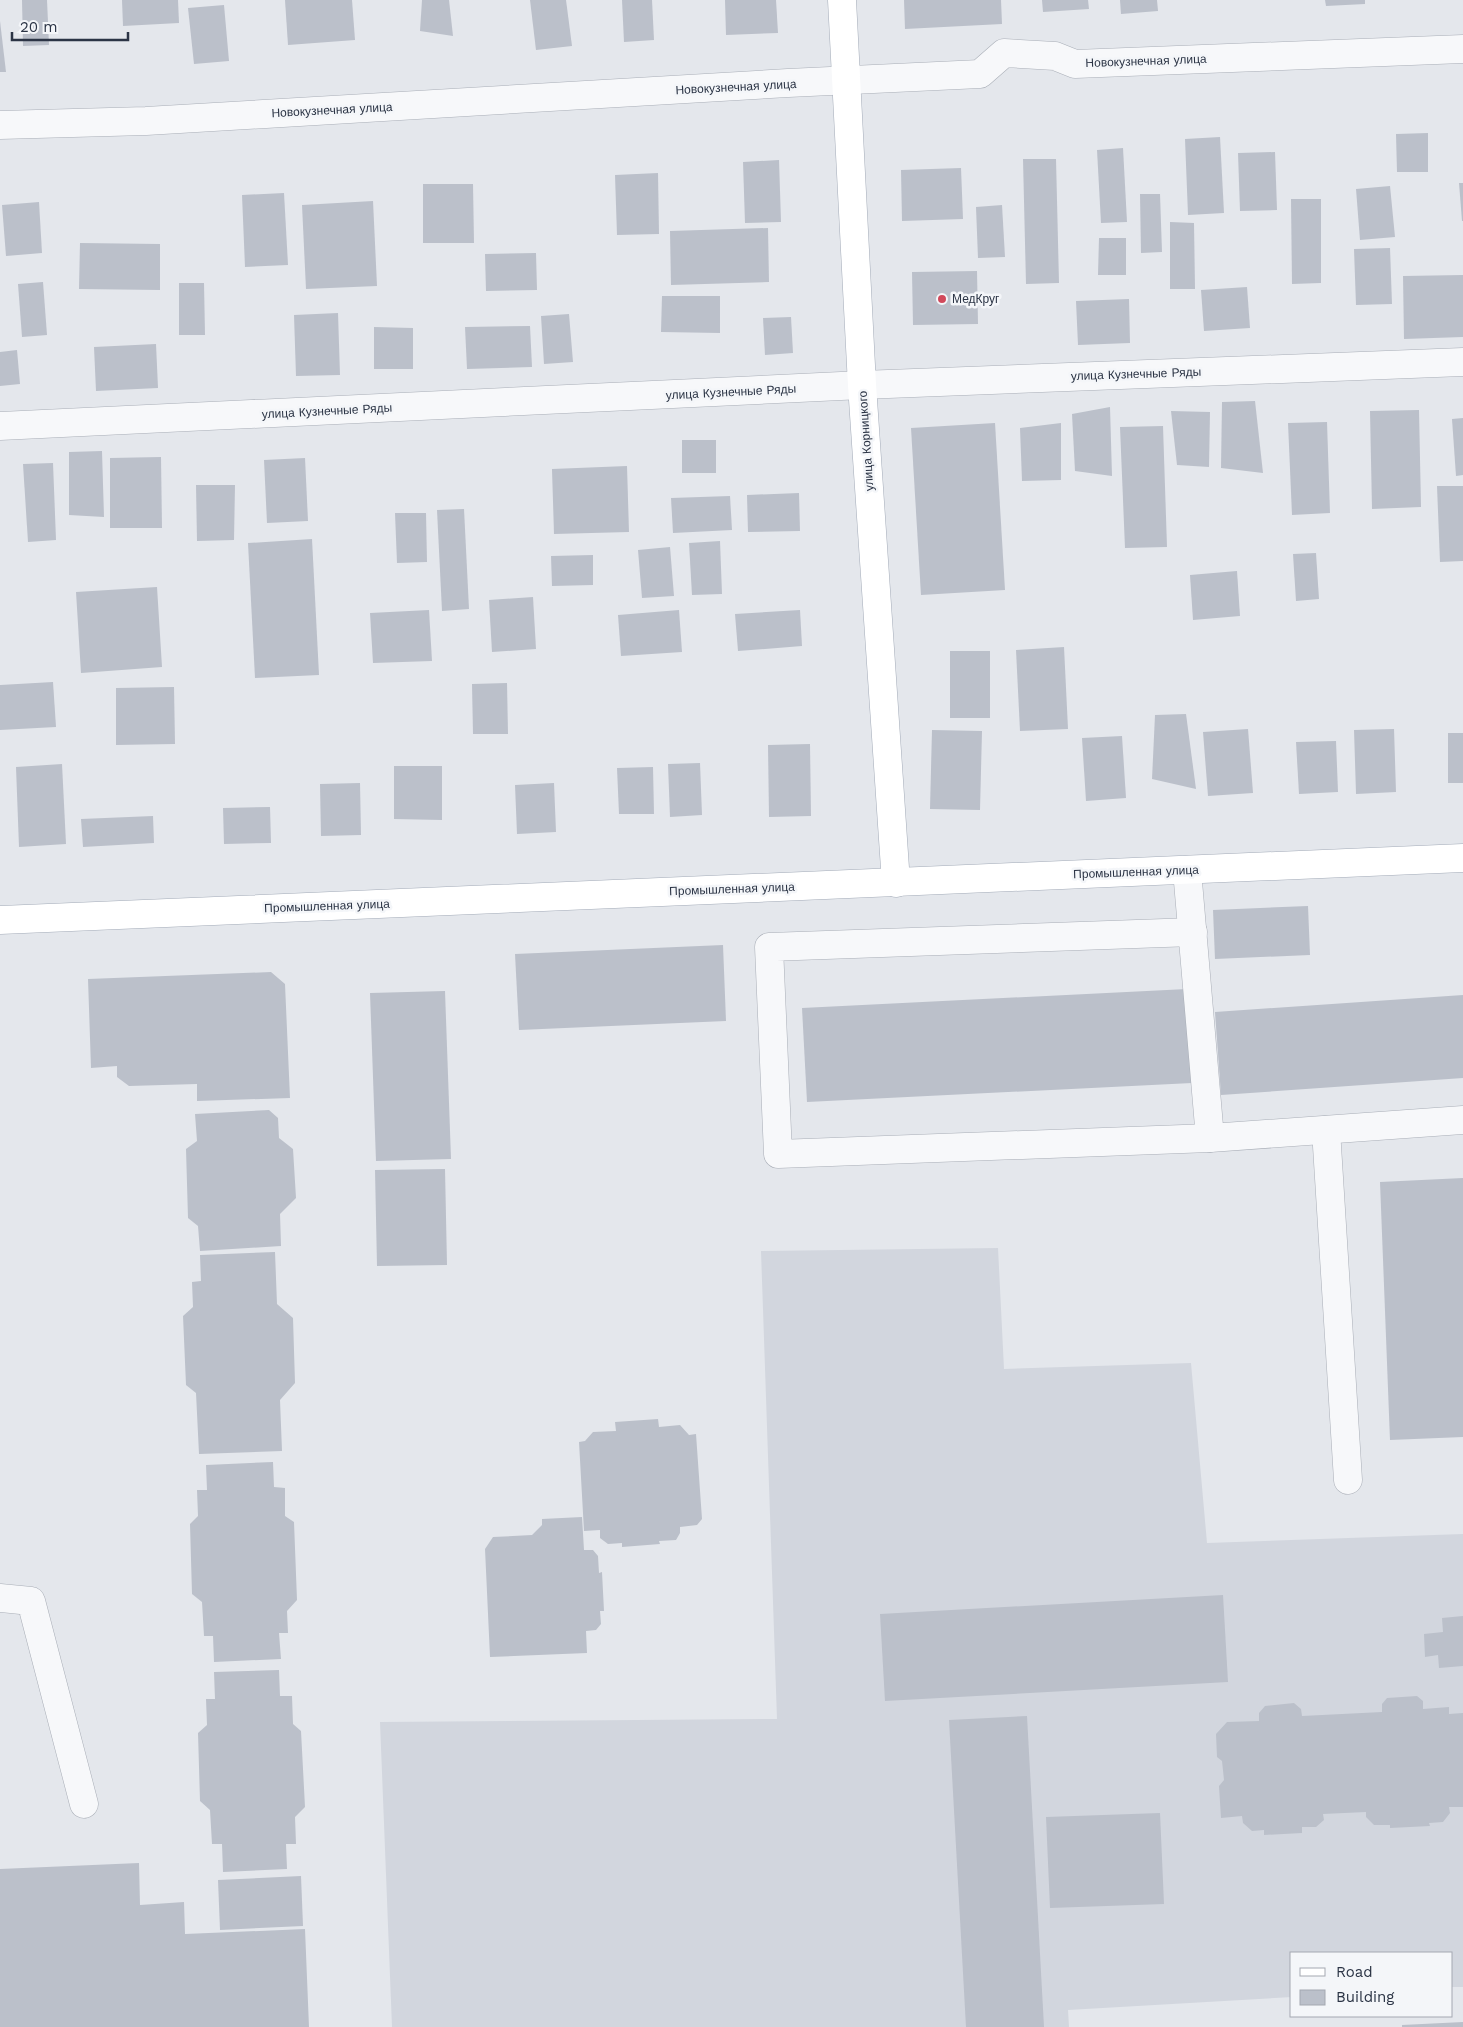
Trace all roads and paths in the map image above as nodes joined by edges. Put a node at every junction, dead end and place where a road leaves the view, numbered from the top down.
1 (842, 0) edge
2 (1463, 49) edge
3 (847, 81) junction
4 (0, 125) edge
5 (1463, 362) edge
6 (862, 385) junction
7 (0, 426) edge
8 (1463, 858) edge
9 (1187, 870) junction
10 (896, 882) junction
11 (0, 920) edge
12 (1192, 932) junction
13 (1463, 1120) edge
14 (1326, 1130) junction
15 (1210, 1138) junction
16 (1348, 1480) dead end
17 (0, 1598) edge
18 (84, 1804) dead end

1 - 3 main road, улица Корницкого
2 - 3 street, Новокузнечная улица
3 - 4 street, Новокузнечная улица
3 - 6 main road, улица Корницкого
5 - 6 street, улица Кузнечные Ряды
6 - 7 street, улица Кузнечные Ряды
6 - 10 main road, улица Корницкого
8 - 9 main road, Промышленная улица
9 - 10 main road, Промышленная улица
9 - 12 street
10 - 11 main road, Промышленная улица
12 - 15 street
12 - 15 street
13 - 14 street
14 - 15 street
14 - 16 street
17 - 18 street

